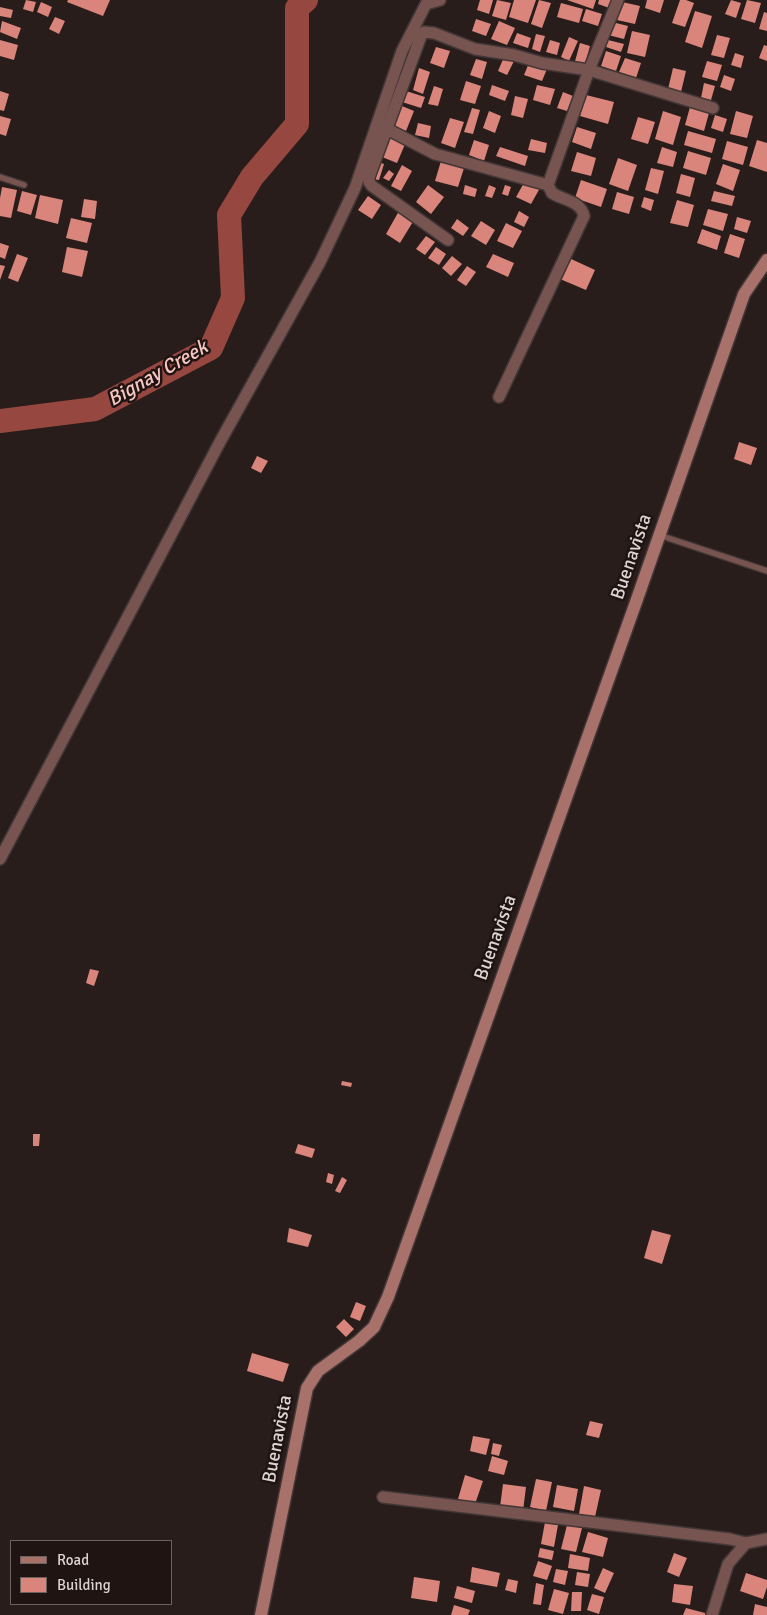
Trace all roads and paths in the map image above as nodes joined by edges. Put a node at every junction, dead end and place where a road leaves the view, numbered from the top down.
1 (440, 0) edge
2 (618, 0) edge
3 (589, 70) junction
4 (713, 108) dead end
5 (387, 129) junction
6 (0, 176) edge
7 (548, 185) junction
8 (24, 186) dead end
9 (448, 240) dead end
10 (767, 260) edge
11 (499, 397) dead end
12 (659, 535) junction
13 (767, 571) edge
14 (0, 860) edge
15 (383, 1496) dead end
16 (767, 1539) edge
17 (746, 1543) junction
18 (261, 1615) edge
19 (712, 1615) edge

1 - 14 street
2 - 3 street
3 - 4 street
3 - 5 street
3 - 7 street
5 - 7 street
5 - 9 street
6 - 8 lane
7 - 11 street
10 - 12 street, Buenavista
12 - 13 lane
12 - 18 street, Buenavista
15 - 17 street
16 - 17 street
17 - 19 street

